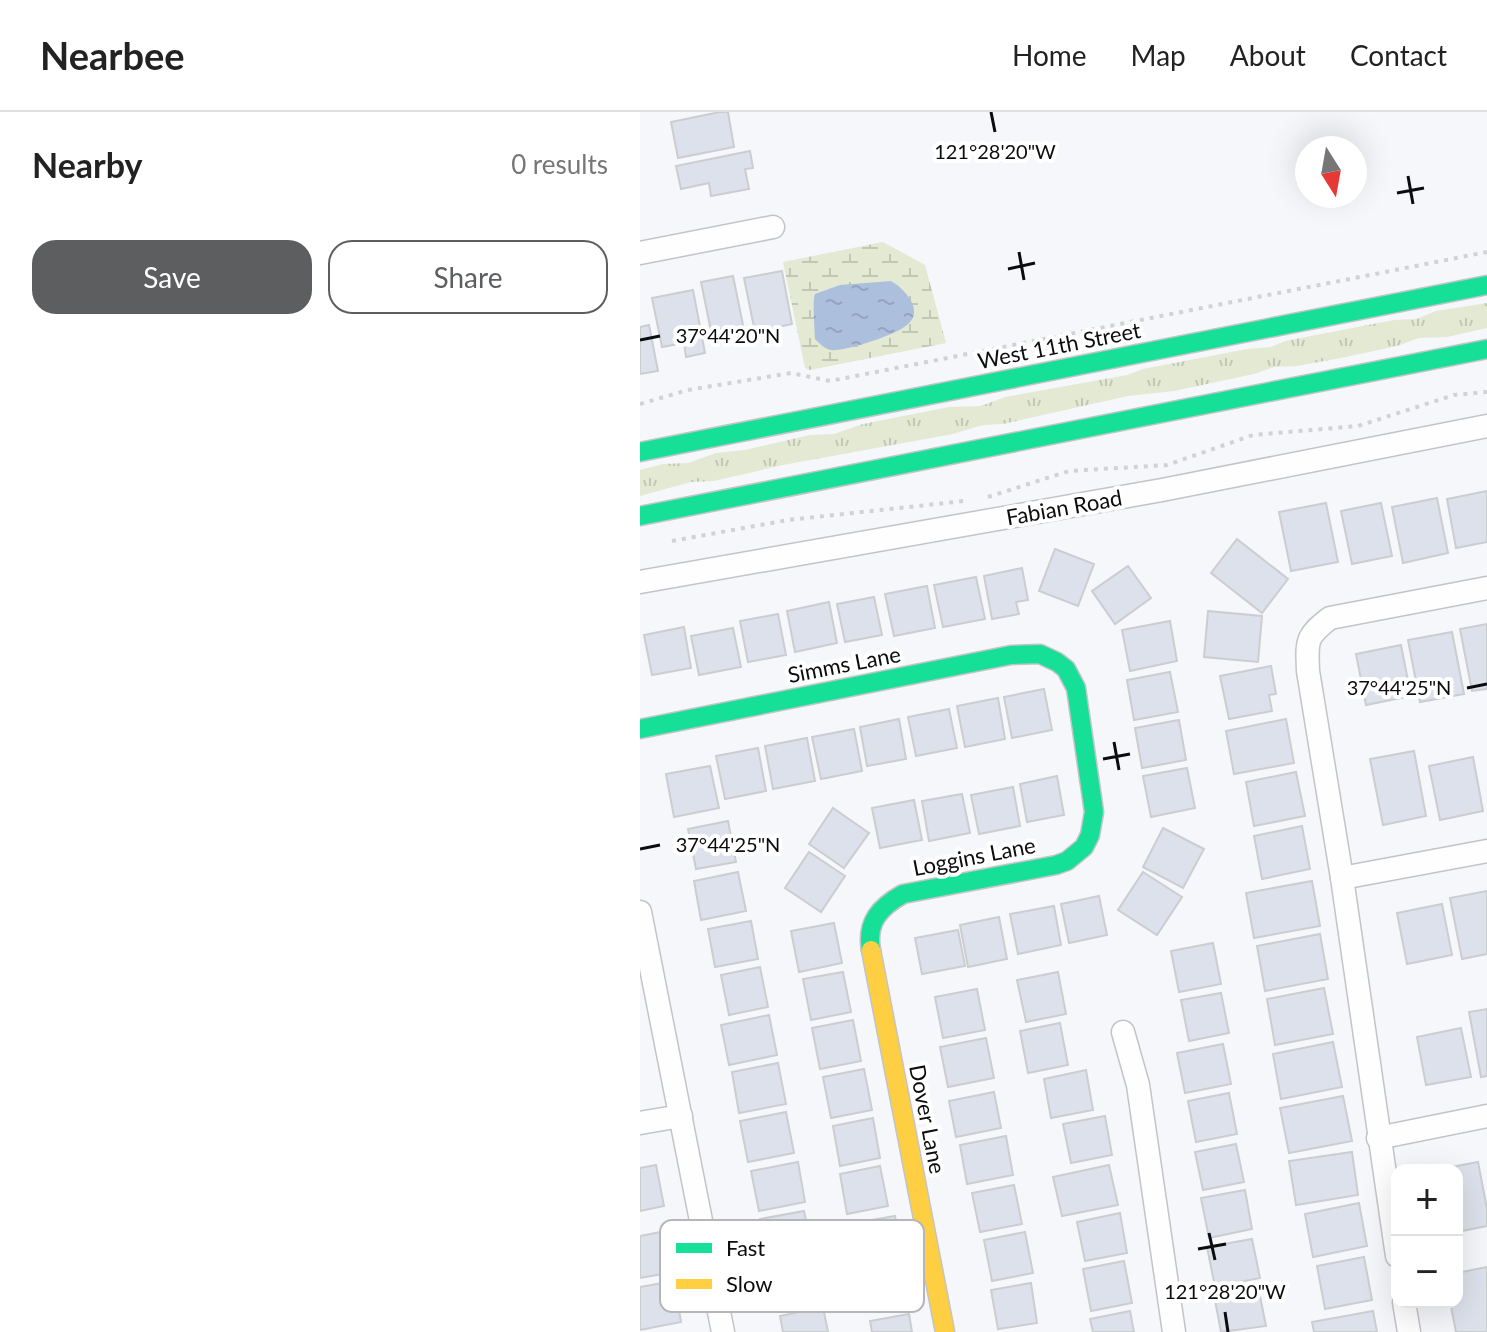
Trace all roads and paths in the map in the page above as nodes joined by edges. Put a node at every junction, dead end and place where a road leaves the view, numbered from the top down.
1 (773, 227) dead end
2 (641, 246) edge
3 (1487, 252) edge
4 (1487, 285) edge
5 (1487, 349) edge
6 (1487, 392) edge
7 (640, 404) edge
8 (1487, 426) edge
9 (640, 452) edge
10 (981, 499) dead end
11 (967, 501) dead end
12 (640, 516) edge
13 (670, 542) dead end
14 (640, 582) edge
15 (1487, 588) edge
16 (1057, 662) joint
17 (640, 729) edge
18 (1487, 851) edge
19 (1342, 878) junction
20 (640, 912) edge
21 (874, 916) joint
22 (1123, 1032) dead end
23 (681, 1116) junction
24 (1487, 1116) edge
25 (640, 1123) edge
26 (1378, 1138) junction
27 (701, 1220) edge
28 (923, 1220) edge
29 (924, 1224) edge
30 (1394, 1236) edge
31 (1405, 1308) edge
32 (719, 1312) edge
33 (723, 1332) edge
34 (945, 1332) edge
35 (1174, 1332) edge
36 (1409, 1332) edge

1 - 2 street
3 - 7 path
4 - 9 main road, West 11th Street
5 - 12 main road
6 - 10 path
8 - 14 street, Fabian Road
11 - 13 path
15 - 19 street
16 - 17 main road, Simms Lane
16 - 21 main road, Loggins Lane
18 - 19 street
19 - 26 street
20 - 23 street
21 - 28 main road, Dover Lane
22 - 35 street
23 - 25 street
23 - 27 street
24 - 26 street
26 - 30 street
29 - 34 main road, Dover Lane
31 - 36 street
32 - 33 street

